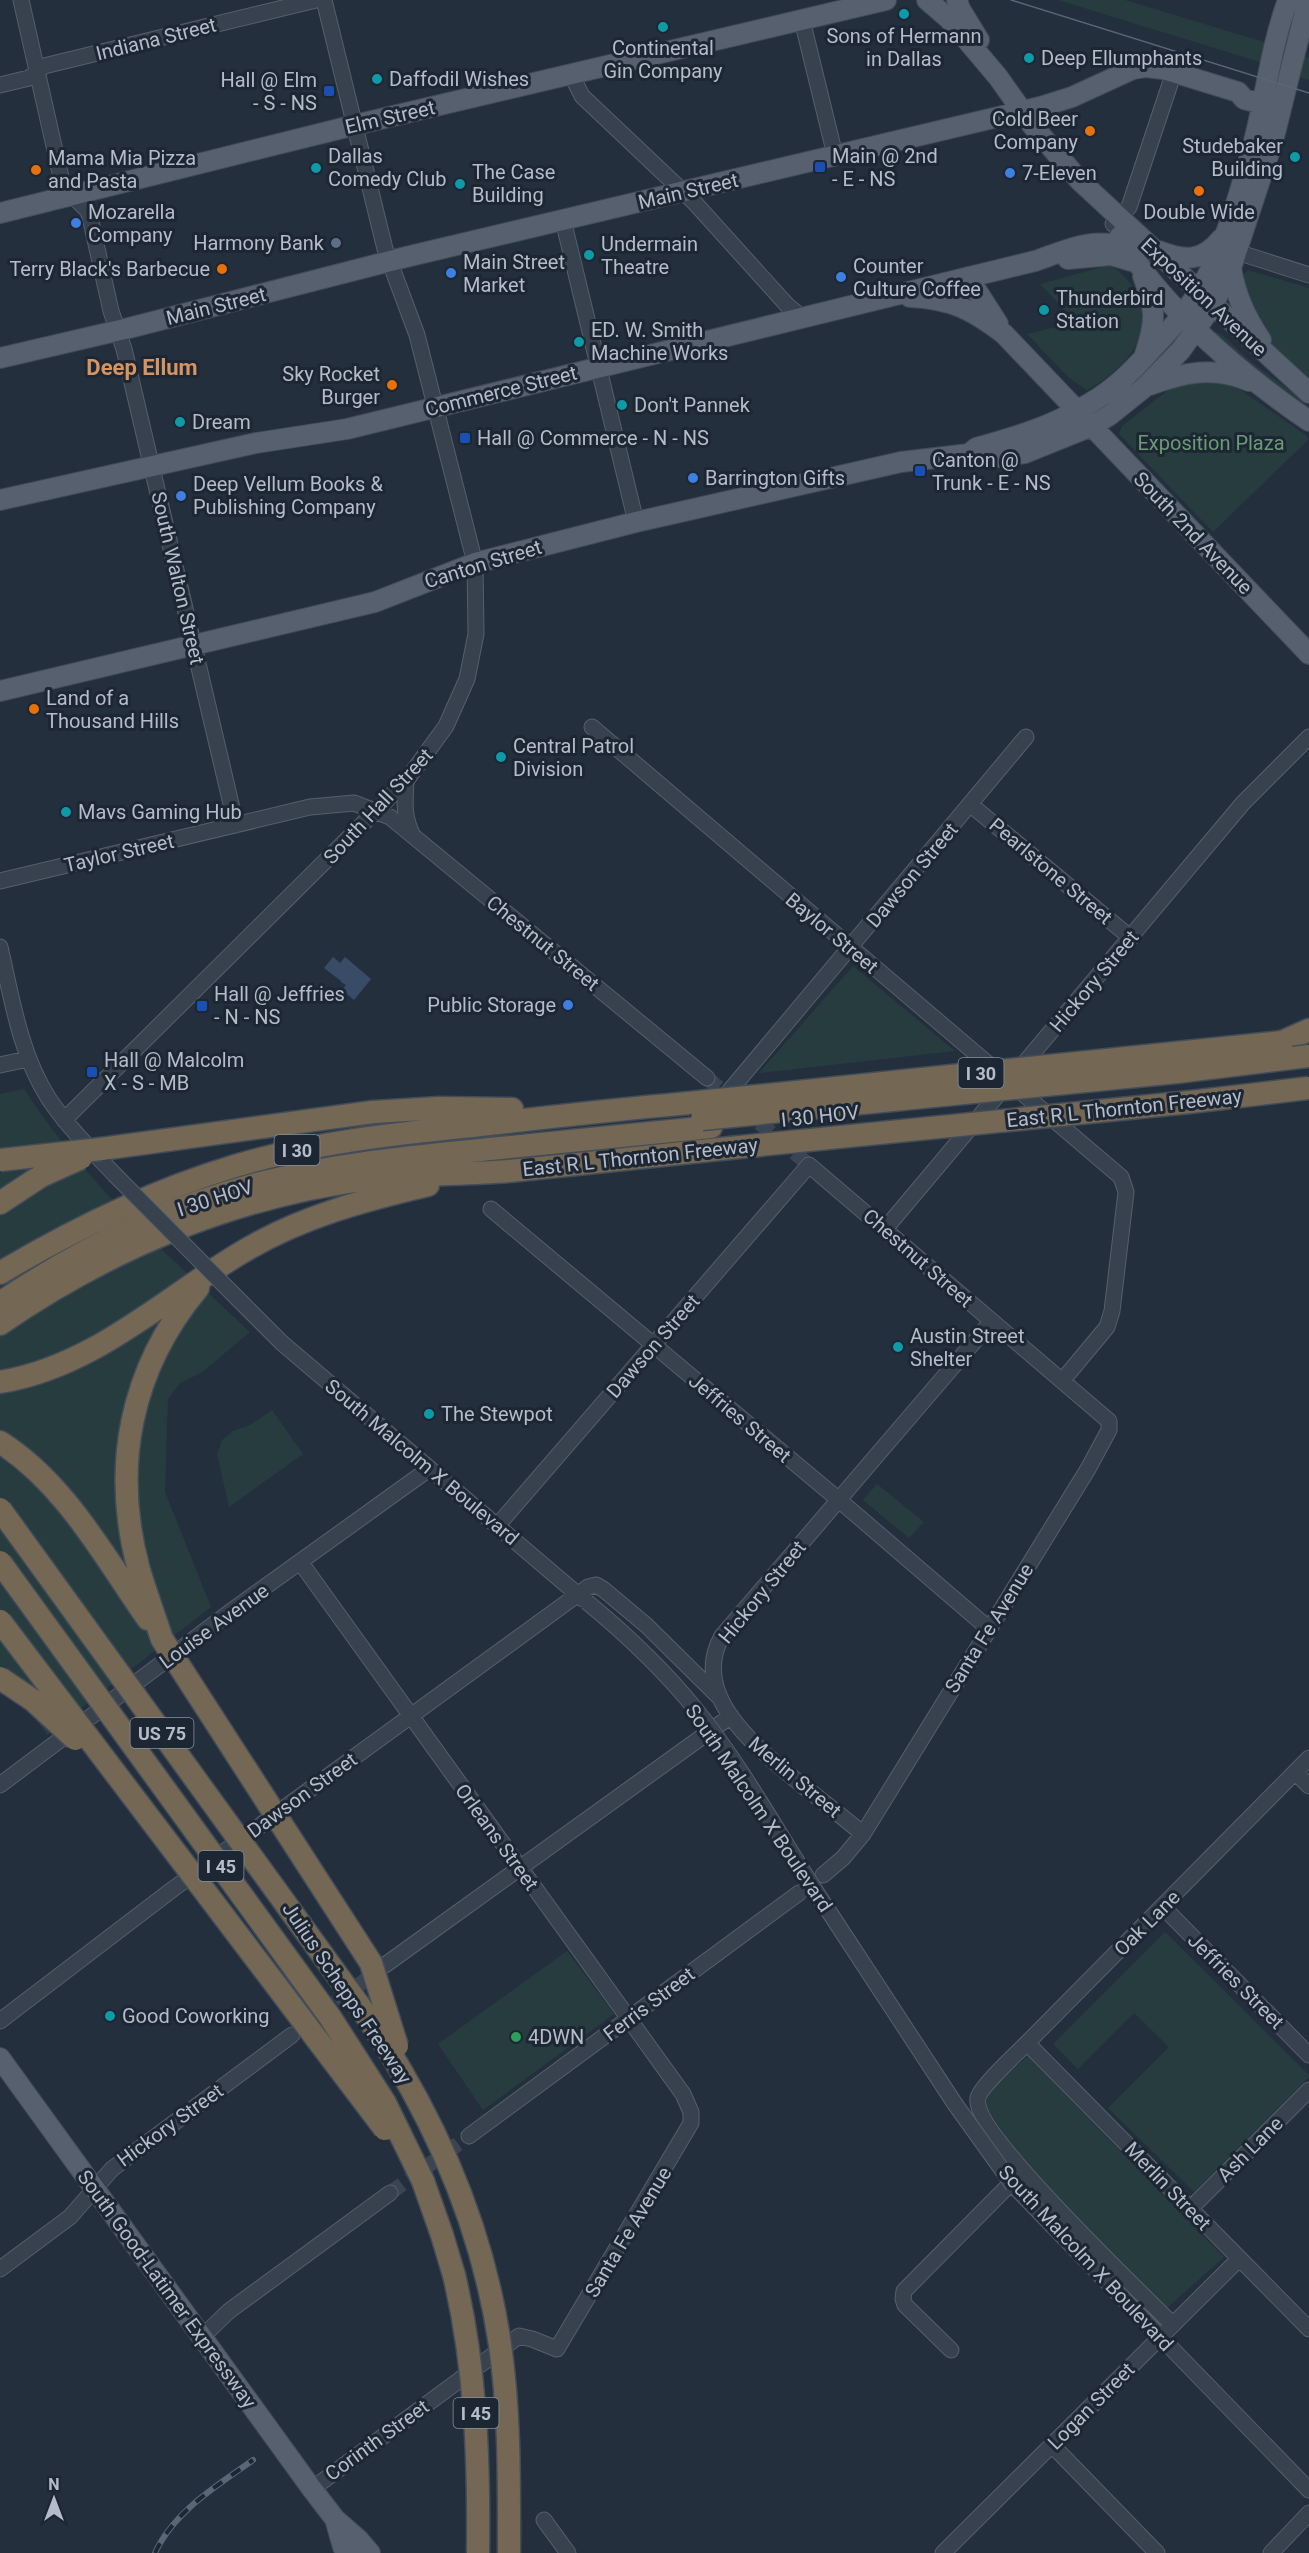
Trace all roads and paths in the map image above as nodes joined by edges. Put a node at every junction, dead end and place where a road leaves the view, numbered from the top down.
1 (21, 0) edge
2 (316, 0) edge
3 (324, 0) edge
4 (886, 0) edge
5 (927, 0) edge
6 (957, 0) edge
7 (1288, 0) edge
8 (1308, 0) edge
9 (802, 20) junction
10 (1271, 57) junction
11 (37, 72) junction
12 (1174, 72) junction
13 (571, 74) junction
14 (998, 77) junction
15 (0, 85) edge
16 (1238, 92) junction
17 (1272, 106) junction
18 (1022, 111) junction
19 (354, 125) junction
20 (836, 155) junction
21 (683, 192) junction
22 (73, 196) junction
23 (0, 213) edge
24 (563, 220) junction
25 (1116, 221) junction
26 (1224, 235) junction
27 (1126, 247) junction
28 (1153, 249) junction
29 (1234, 260) junction
30 (389, 261) junction
31 (1035, 261) junction
32 (1139, 265) junction
33 (1309, 275) edge
34 (968, 277) junction
35 (1198, 292) junction
36 (892, 297) junction
37 (1213, 305) junction
38 (1183, 314) junction
39 (803, 318) junction
40 (1197, 329) junction
41 (118, 331) junction
42 (1004, 334) junction
43 (0, 358) edge
44 (1144, 359) junction
45 (598, 367) junction
46 (1281, 369) junction
47 (1145, 387) junction
48 (1263, 387) junction
49 (1309, 393) edge
50 (435, 408) junction
51 (1077, 411) junction
52 (1309, 421) edge
53 (1092, 426) junction
54 (969, 454) junction
55 (152, 466) junction
56 (0, 500) edge
57 (636, 522) junction
58 (475, 562) junction
59 (194, 645) junction
60 (1309, 654) edge
61 (0, 691) edge
62 (592, 728) dead end
63 (1026, 737) dead end
64 (1309, 737) edge
65 (406, 781) junction
66 (971, 804) junction
67 (378, 810) junction
68 (236, 825) junction
69 (414, 836) junction
70 (0, 881) edge
71 (1131, 938) junction
72 (0, 947) edge
73 (850, 948) junction
74 (1309, 1030) edge
75 (1309, 1037) edge
76 (1282, 1042) junction
77 (1309, 1056) edge
78 (28, 1059) junction
79 (1309, 1064) edge
80 (0, 1065) edge
81 (707, 1078) tunnel mouth
82 (1008, 1083) junction
83 (1309, 1088) edge
84 (727, 1094) dead end
85 (618, 1109) junction
86 (64, 1120) junction
87 (707, 1123) junction
88 (101, 1149) junction
89 (0, 1160) edge
90 (809, 1165) joint
91 (508, 1171) junction
92 (0, 1203) edge
93 (491, 1209) dead end
94 (885, 1229) junction
95 (212, 1270) junction
96 (0, 1273) edge
97 (0, 1293) edge
98 (0, 1303) edge
99 (991, 1322) junction
100 (0, 1324) edge
101 (654, 1346) junction
102 (1062, 1381) junction
103 (0, 1382) edge
104 (1109, 1421) joint
105 (0, 1442) edge
106 (429, 1469) junction
107 (839, 1500) junction
108 (0, 1509) edge
109 (497, 1526) junction
110 (0, 1562) edge
111 (301, 1563) junction
112 (130, 1576) junction
113 (582, 1598) junction
114 (0, 1621) edge
115 (988, 1628) junction
116 (0, 1678) edge
117 (720, 1698) junction
118 (410, 1716) junction
119 (731, 1716) junction
120 (1309, 1758) edge
121 (1295, 1772) junction
122 (0, 1785) edge
123 (1309, 1786) edge
124 (863, 1834) junction
125 (519, 1867) junction
126 (823, 1875) dead end
127 (799, 1893) dead end
128 (207, 1897) junction
129 (1163, 1907) junction
130 (385, 1965) tunnel mouth
131 (629, 2018) junction
132 (0, 2021) edge
133 (292, 2035) tunnel mouth
134 (1027, 2043) junction
135 (1309, 2055) edge
136 (0, 2058) edge
137 (407, 2078) junction
138 (1309, 2090) edge
139 (691, 2112) joint
140 (469, 2136) tunnel mouth
141 (1023, 2172) junction
142 (423, 2181) junction
143 (95, 2189) junction
144 (390, 2193) tunnel mouth
145 (1191, 2208) junction
146 (1239, 2259) junction
147 (0, 2268) edge
148 (1173, 2325) junction
149 (1309, 2329) edge
150 (201, 2338) junction
151 (1160, 2338) junction
152 (532, 2339) joint
153 (951, 2350) dead end
154 (1052, 2445) junction
155 (312, 2489) junction
156 (1309, 2490) edge
157 (1309, 2513) edge
158 (335, 2519) junction
159 (544, 2520) dead end
160 (347, 2553) edge
161 (370, 2553) edge
162 (478, 2553) edge
163 (508, 2553) edge
164 (568, 2553) edge
165 (943, 2553) edge
166 (1157, 2553) edge
167 (1270, 2553) edge

1 - 11 street, South Walton Street
2 - 11 street, Indiana Street
3 - 19 street, South Hall Street
4 - 9 main road, Elm Street
5 - 14 main road
6 - 14 main road
7 - 10 main road
8 - 17 main road
9 - 13 main road, Elm Street
9 - 20 street
10 - 16 main road
10 - 17 main road
11 - 15 street, Indiana Street
11 - 22 street, South Walton Street
12 - 16 main road, Main Street
12 - 18 main road, Main Street
12 - 25 street
13 - 19 main road, Elm Street
13 - 21 street
14 - 18 main road, Exposition Avenue
16 - 17 main road, Main Street
17 - 26 main road, Canton Street
17 - 29 main road, Canton Street
18 - 20 main road, Main Street
18 - 25 main road, Exposition Avenue
19 - 22 main road, Elm Street
19 - 30 street, South Hall Street
20 - 21 main road, Main Street
21 - 24 main road, Main Street
21 - 39 street
22 - 23 main road, Elm Street
22 - 41 street, South Walton Street
24 - 30 main road, Main Street
24 - 45 street
25 - 27 main road, Exposition Avenue
25 - 28 main road, Exposition Avenue
26 - 28 main road
26 - 35 main road, Canton Street
27 - 31 main road, Commerce Street
27 - 32 main road, Exposition Avenue
28 - 35 main road, Exposition Avenue
29 - 33 street
29 - 37 main road, Canton Street
29 - 46 main road
30 - 41 main road, Main Street
30 - 50 street, South Hall Street
31 - 32 main road, Commerce Street
31 - 34 main road, Commerce Street
32 - 38 main road, Exposition Avenue
32 - 44 main road
34 - 36 main road, Commerce Street
34 - 42 main road, South 2nd Avenue
35 - 37 main road, Exposition Avenue
35 - 38 main road, Canton Street
36 - 39 main road, Commerce Street
36 - 42 main road, South 2nd Avenue
37 - 40 main road, Canton Street
37 - 46 main road, Exposition Avenue
38 - 40 main road, Exposition Avenue
38 - 44 main road, Canton Street
39 - 45 main road, Commerce Street
40 - 47 main road, Canton Street
40 - 48 main road, Exposition Avenue
41 - 43 main road, Main Street
41 - 55 street, South Walton Street
42 - 51 main road, South 2nd Avenue
44 - 51 main road, Canton Street
45 - 50 main road, Commerce Street
45 - 57 street
46 - 49 main road, Exposition Avenue
47 - 48 main road
47 - 53 main road, Canton Street
48 - 52 main road, Exposition Avenue
50 - 55 main road, Commerce Street
50 - 58 street, South Hall Street
51 - 53 main road, South 2nd Avenue
51 - 54 main road, Canton Street
53 - 54 main road, Canton Street
53 - 60 main road, South 2nd Avenue
54 - 57 main road, Canton Street
55 - 56 main road, Commerce Street
55 - 59 street, South Walton Street
57 - 58 main road, Canton Street
58 - 59 main road, Canton Street
58 - 65 street, South Hall Street
59 - 61 main road, Canton Street
59 - 68 street, South Walton Street
62 - 73 street, Baylor Street
63 - 66 street, Dawson Street
64 - 71 street, Hickory Street
65 - 67 street, South Hall Street
65 - 69 street
66 - 71 street, Pearlstone Street
66 - 73 street, Dawson Street
67 - 68 street, Taylor Street
67 - 69 street, Chestnut Street
67 - 86 street, South Hall Street
68 - 70 street, Taylor Street
69 - 81 street, Chestnut Street
71 - 82 street, Hickory Street
72 - 78 street, South Malcolm X Boulevard
73 - 82 street, Baylor Street
73 - 84 street, Dawson Street
74 - 76 highway
75 - 76 highway, I 30
76 - 85 highway, I 30, bridge
77 - 87 highway, I 30 HOV, bridge
78 - 80 street
78 - 86 street, South Malcolm X Boulevard
79 - 87 highway, I 30 HOV
82 - 94 street, Hickory Street
82 - 102 street, Baylor Street
83 - 91 highway, East R L Thornton Freeway / I 30, bridge
85 - 88 highway
85 - 96 highway, I 30
86 - 106 street, South Malcolm X Boulevard, bridge
87 - 97 highway, I 30 HOV
87 - 98 highway, I 30 HOV
88 - 89 highway, bridge
88 - 92 highway, bridge
90 - 94 street, Chestnut Street
90 - 101 street, Dawson Street
91 - 95 highway
91 - 100 highway, East R L Thornton Freeway / I 30
93 - 101 street, Jeffries Street
94 - 99 street, Chestnut Street
95 - 103 highway
95 - 112 highway
99 - 102 street, Chestnut Street
99 - 107 street, Hickory Street
101 - 107 street, Jeffries Street
101 - 109 street, Dawson Street
102 - 104 street, Chestnut Street
104 - 115 street, Santa Fe Avenue
105 - 112 highway
106 - 109 street, South Malcolm X Boulevard
106 - 111 street, Louise Avenue
107 - 115 street, Jeffries Street
107 - 117 street, Hickory Street
108 - 137 highway, Julius Schepps Freeway / US 75, bridge
109 - 113 street, South Malcolm X Boulevard
110 - 142 highway, Julius Schepps Freeway / I 45, bridge
111 - 118 street, Orleans Street
111 - 122 street, Louise Avenue
112 - 137 highway, bridge
113 - 117 street
113 - 118 street, Dawson Street
113 - 151 street, South Malcolm X Boulevard, bridge
114 - 128 highway, bridge
115 - 124 street, Santa Fe Avenue
116 - 128 highway, bridge
117 - 119 street, Hickory Street
118 - 125 street, Orleans Street
118 - 132 street, Dawson Street
119 - 124 street, Merlin Street
119 - 125 street
120 - 121 street, Oak Lane
121 - 123 street
121 - 129 street, Oak Lane
124 - 126 street, Santa Fe Avenue
125 - 130 street
125 - 131 street, Orleans Street
127 - 131 street, Ferris Street
128 - 142 highway, bridge
129 - 134 street, Oak Lane
129 - 135 street, Jeffries Street
131 - 139 street, Orleans Street
131 - 140 street, Ferris Street
133 - 143 street, Hickory Street
134 - 141 street, Oak Lane
134 - 145 street, Merlin Street
136 - 143 main road, South Good-Latimer Expressway
137 - 163 highway, Julius Schepps Freeway / I 45, bridge
138 - 145 street, Ash Lane
139 - 152 street, Santa Fe Avenue
141 - 148 street
141 - 153 street
142 - 162 highway, Julius Schepps Freeway / I 45, bridge
143 - 147 street, Hickory Street
143 - 150 main road, South Good-Latimer Expressway
144 - 150 street
145 - 146 street, Merlin Street
146 - 148 street, Logan Street
146 - 149 street, Merlin Street
148 - 151 street, Logan Street
150 - 155 main road, South Good-Latimer Expressway
151 - 154 street, Logan Street
151 - 156 street, South Malcolm X Boulevard
152 - 155 street, Corinth Street
154 - 165 street, Logan Street
154 - 166 street
155 - 158 main road, South Good-Latimer Expressway
157 - 167 street
158 - 160 main road, South Good-Latimer Expressway
158 - 161 main road, South Good-Latimer Expressway
159 - 164 street

